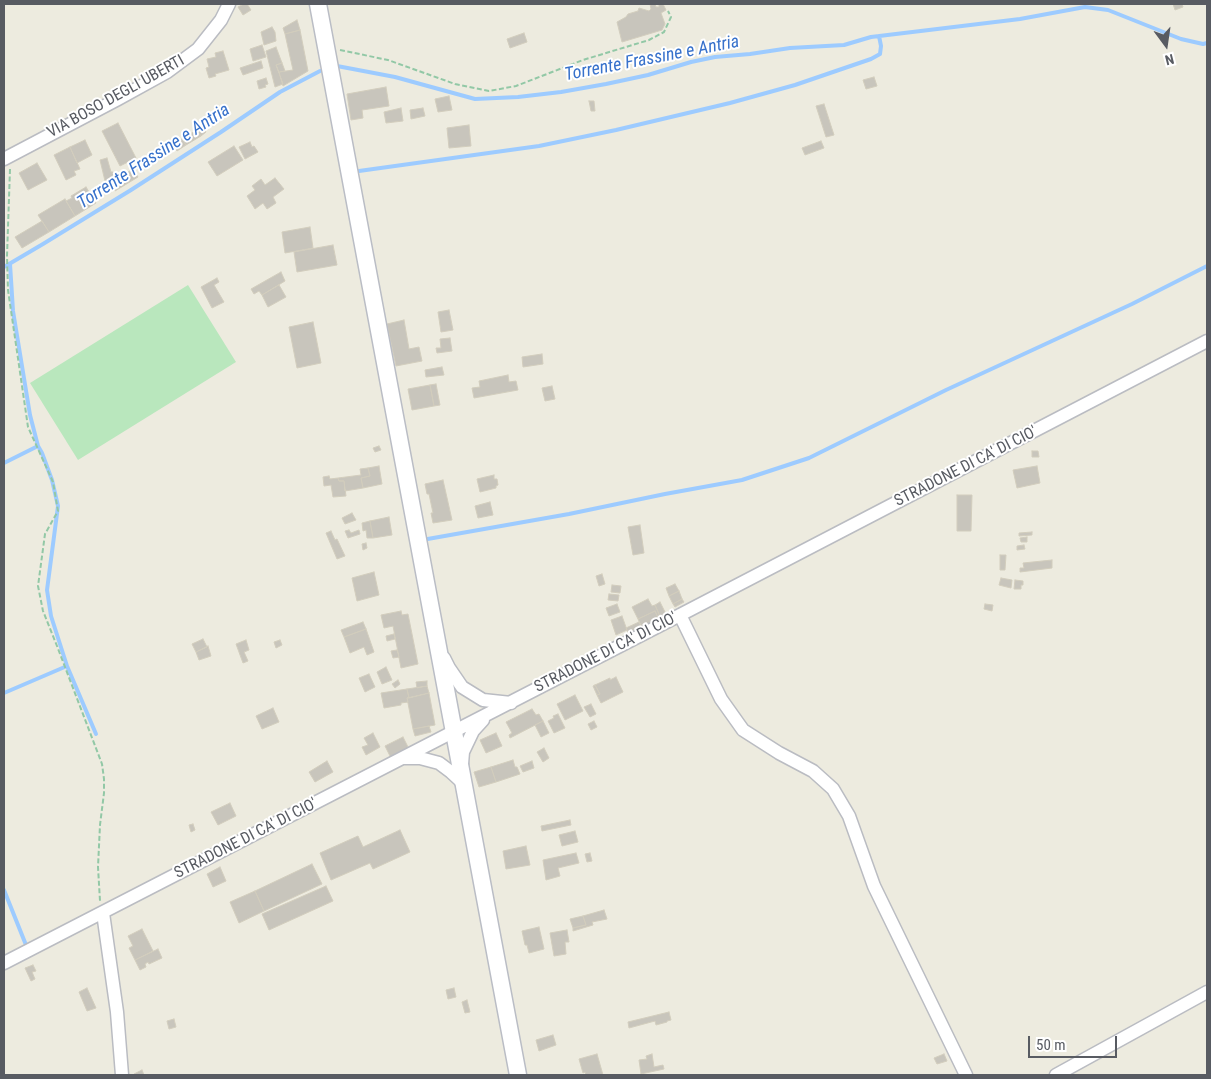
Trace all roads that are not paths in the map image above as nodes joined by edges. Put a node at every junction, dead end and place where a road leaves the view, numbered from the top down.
1 (229, 4) edge
2 (318, 4) edge
3 (7, 157) edge
4 (1207, 341) edge
5 (680, 615) junction
6 (438, 645) junction
7 (511, 703) junction
8 (494, 711) junction
9 (454, 732) junction
10 (402, 758) junction
11 (463, 779) junction
12 (103, 913) junction
13 (4, 963) edge
14 (1207, 992) edge
15 (122, 1075) edge
16 (518, 1075) edge
17 (966, 1075) edge
18 (1056, 1075) edge

1 - 3 street, VIA BOSO DEGLI UBERTI
2 - 6 street
4 - 5 street, STRADONE DI CA' DI CIO'
5 - 7 street, STRADONE DI CA' DI CIO'
5 - 17 street
6 - 7 street
6 - 9 street
7 - 8 street, STRADONE DI CA' DI CIO'
8 - 9 street, STRADONE DI CA' DI CIO'
8 - 11 street
9 - 10 street, STRADONE DI CA' DI CIO'
9 - 11 street
10 - 11 street
10 - 12 street, STRADONE DI CA' DI CIO'
11 - 16 street
12 - 13 street, STRADONE DI CA' DI CIO'
12 - 15 street
14 - 18 street

